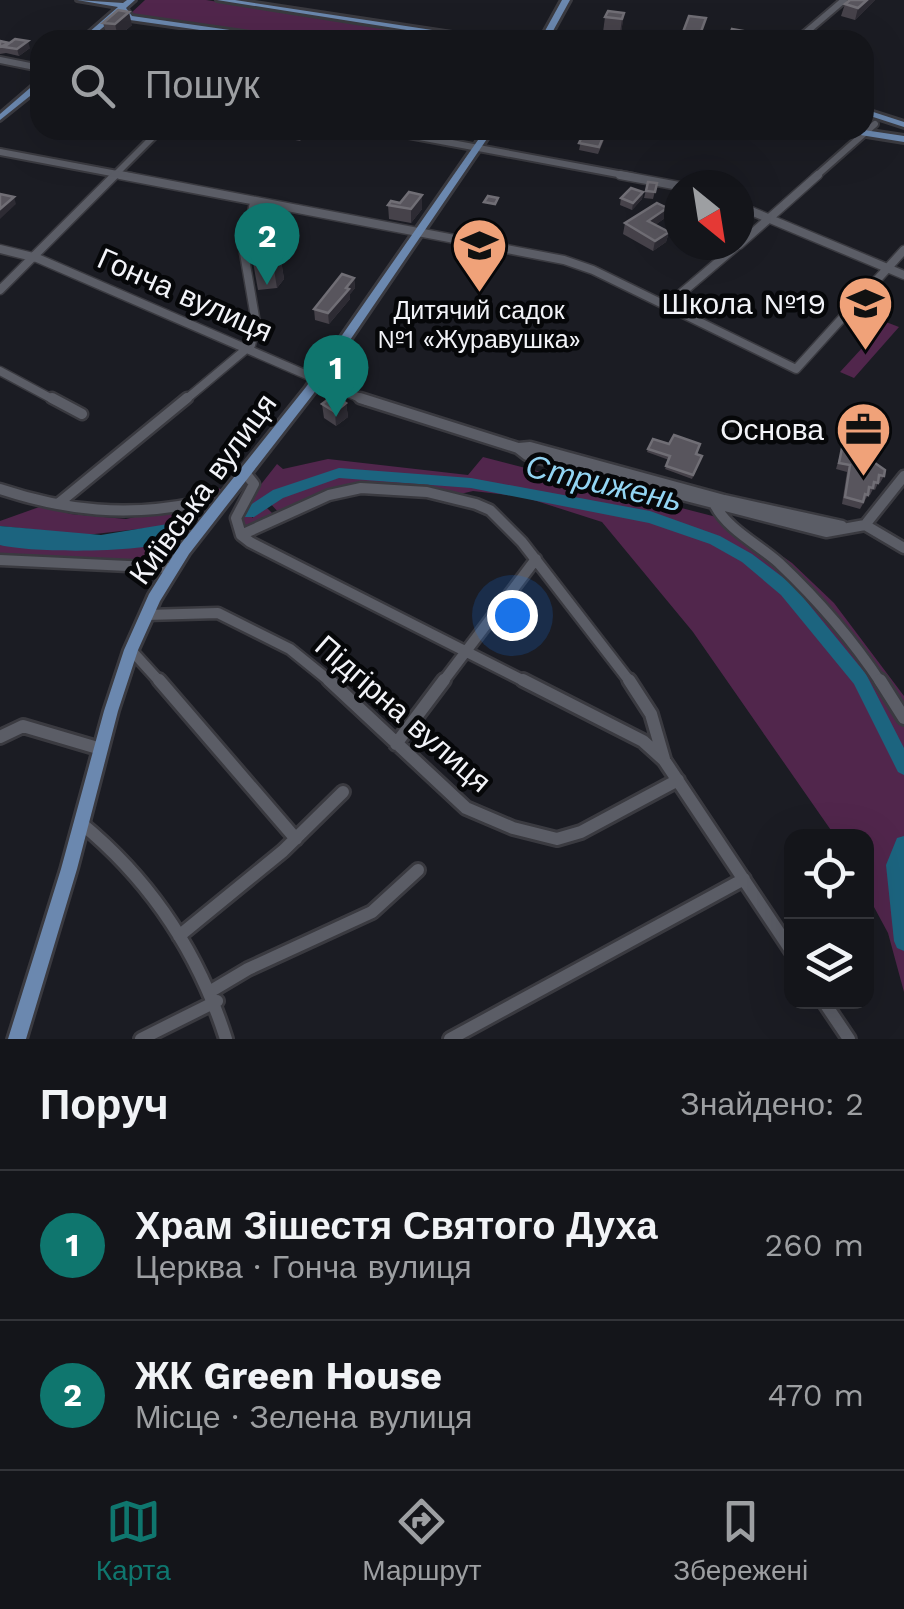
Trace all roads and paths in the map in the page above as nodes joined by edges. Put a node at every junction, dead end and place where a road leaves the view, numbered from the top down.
1 (81, 0) edge
2 (221, 0) edge
3 (566, 0) edge
4 (844, 0) edge
5 (135, 1) edge
6 (125, 13) junction
7 (99, 30) edge
8 (104, 30) edge
9 (226, 30) edge
10 (419, 30) edge
11 (550, 30) edge
12 (809, 30) edge
13 (0, 60) edge
14 (30, 66) edge
15 (30, 90) edge
16 (0, 115) edge
17 (874, 115) edge
18 (875, 124) joint
19 (901, 124) edge
20 (874, 135) edge
21 (884, 136) junction
22 (903, 139) edge
23 (150, 140) edge
24 (435, 140) edge
25 (483, 140) edge
26 (855, 140) edge
27 (478, 148) junction
28 (0, 152) edge
29 (118, 173) junction
30 (664, 183) edge
31 (254, 202) junction
32 (754, 212) edge
33 (769, 217) junction
34 (754, 231) edge
35 (417, 234) junction
36 (0, 249) edge
37 (904, 250) edge
38 (33, 256) junction
39 (721, 260) edge
40 (888, 268) junction
41 (904, 275) edge
42 (0, 290) edge
43 (665, 308) junction
44 (246, 350) junction
45 (0, 371) edge
46 (317, 381) junction
47 (82, 414) dead end
48 (518, 448) junction
49 (246, 474) junction
50 (904, 476) edge
51 (0, 490) edge
52 (59, 503) junction
53 (196, 503) dead end
54 (715, 505) junction
55 (865, 525) junction
56 (850, 528) junction
57 (241, 535) junction
58 (904, 548) edge
59 (536, 559) junction
60 (0, 560) edge
61 (171, 568) junction
62 (146, 615) junction
63 (131, 650) junction
64 (470, 650) junction
65 (904, 718) edge
66 (0, 737) edge
67 (396, 744) junction
68 (101, 749) junction
69 (664, 760) junction
70 (678, 780) junction
71 (344, 792) dead end
72 (82, 824) junction
73 (296, 839) junction
74 (418, 870) dead end
75 (744, 879) junction
76 (179, 936) junction
77 (784, 940) edge
78 (214, 996) junction
79 (829, 1009) edge
80 (17, 1039) edge
81 (141, 1039) edge
82 (226, 1039) edge
83 (450, 1039) edge
84 (849, 1039) edge

1 - 6 main road
2 - 10 main road
3 - 11 main road
4 - 12 street
5 - 6 main road
6 - 7 main road
6 - 8 main road
6 - 9 main road
13 - 14 street
15 - 16 main road
17 - 19 main road
18 - 19 main road
18 - 21 main road
20 - 21 main road
21 - 22 main road
23 - 29 street
24 - 27 street
25 - 27 main road, Київська вулиця
26 - 33 street
27 - 30 street
27 - 35 main road, Київська вулиця
28 - 29 street
29 - 31 street
29 - 38 street
31 - 35 street
31 - 44 street
32 - 33 street
33 - 34 street
33 - 40 street
35 - 43 street
35 - 46 main road, Київська вулиця
36 - 38 street, Гонча вулиця
37 - 40 street
38 - 42 street
38 - 44 street, Гонча вулиця
39 - 43 street
40 - 41 street
40 - 43 street
44 - 46 street, Гонча вулиця
44 - 52 street
45 - 47 street
46 - 48 street, Гонча вулиця
46 - 49 main road, Київська вулиця
48 - 54 street, Гонча вулиця
48 - 56 street, Гонча вулиця
49 - 57 street
49 - 61 main road, Київська вулиця
50 - 55 street
51 - 52 street
52 - 53 street
54 - 56 street, Гонча вулиця
54 - 65 street, Гонча вулиця
55 - 56 street
55 - 58 street
57 - 59 street
57 - 64 street
59 - 64 street
59 - 69 street
60 - 61 street
61 - 62 main road, Київська вулиця
62 - 63 main road, Київська вулиця
62 - 67 street, Підгірна вулиця
63 - 68 main road, Київська вулиця
63 - 73 street
64 - 67 street
64 - 69 street
66 - 68 street
67 - 70 street, Підгірна вулиця
68 - 72 main road, Київська вулиця
69 - 70 street
70 - 75 street
71 - 73 street
72 - 76 street
72 - 80 main road, Київська вулиця
73 - 76 street
74 - 78 street
75 - 77 street
75 - 83 street
76 - 78 street
78 - 81 street
78 - 82 street
79 - 84 street

